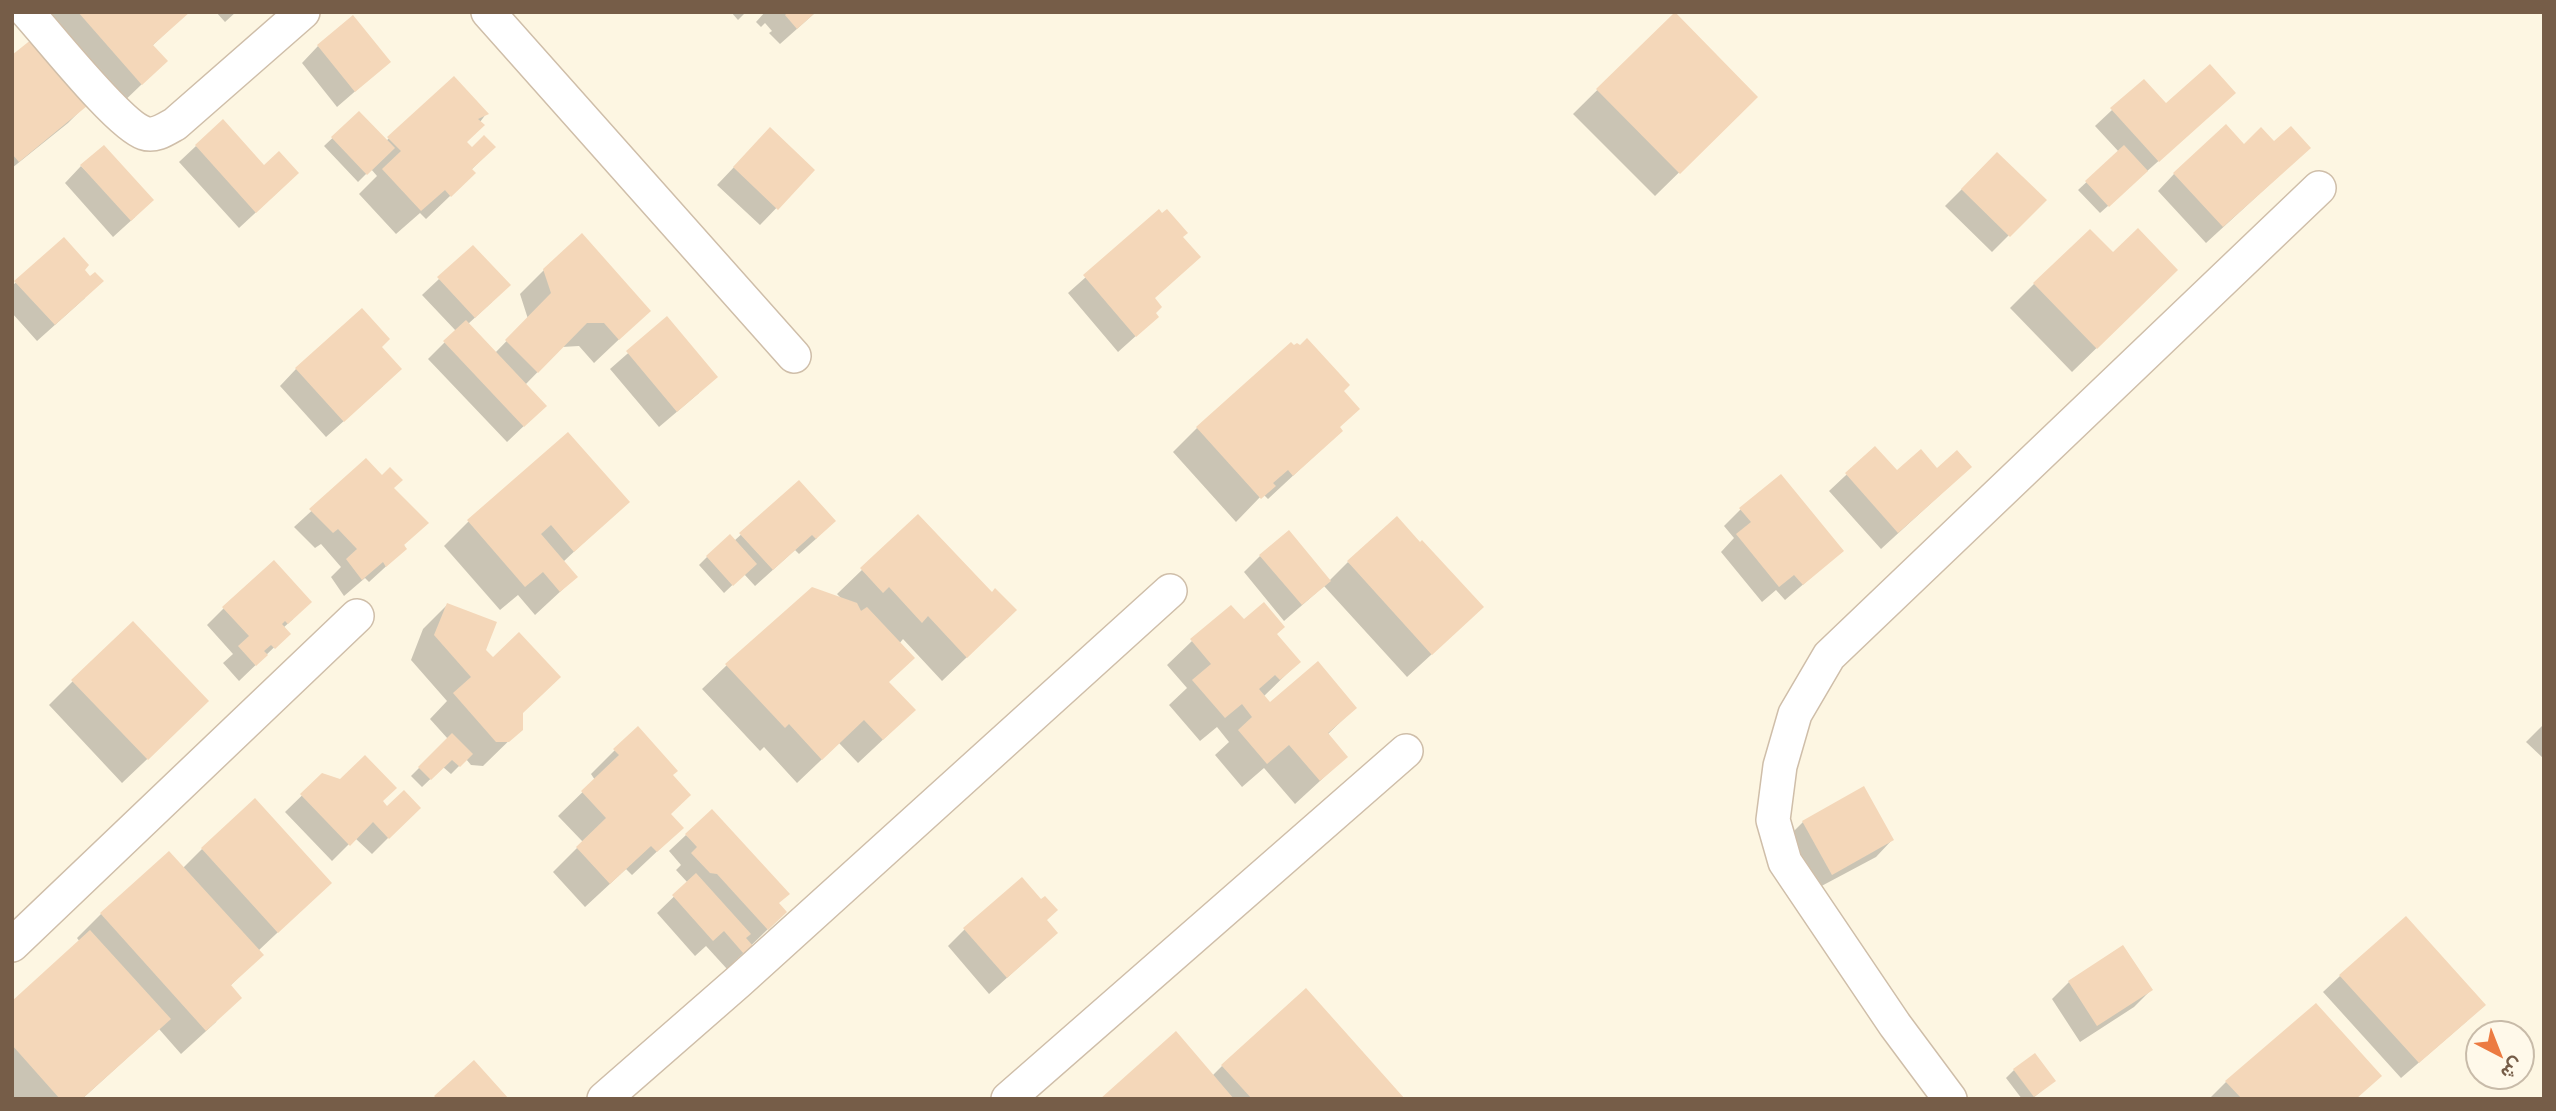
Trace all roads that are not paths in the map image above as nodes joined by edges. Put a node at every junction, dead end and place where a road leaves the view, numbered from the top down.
1 (27, 12) edge
2 (303, 12) edge
3 (488, 12) edge
4 (2319, 188) dead end
5 (794, 355) dead end
6 (1170, 591) dead end
7 (356, 616) dead end
8 (1406, 751) dead end
9 (12, 945) edge
10 (604, 1099) edge
11 (1007, 1099) edge
12 (1950, 1099) edge

1 - 2 street
3 - 5 street
4 - 12 street
6 - 10 street
7 - 9 street
8 - 11 street

